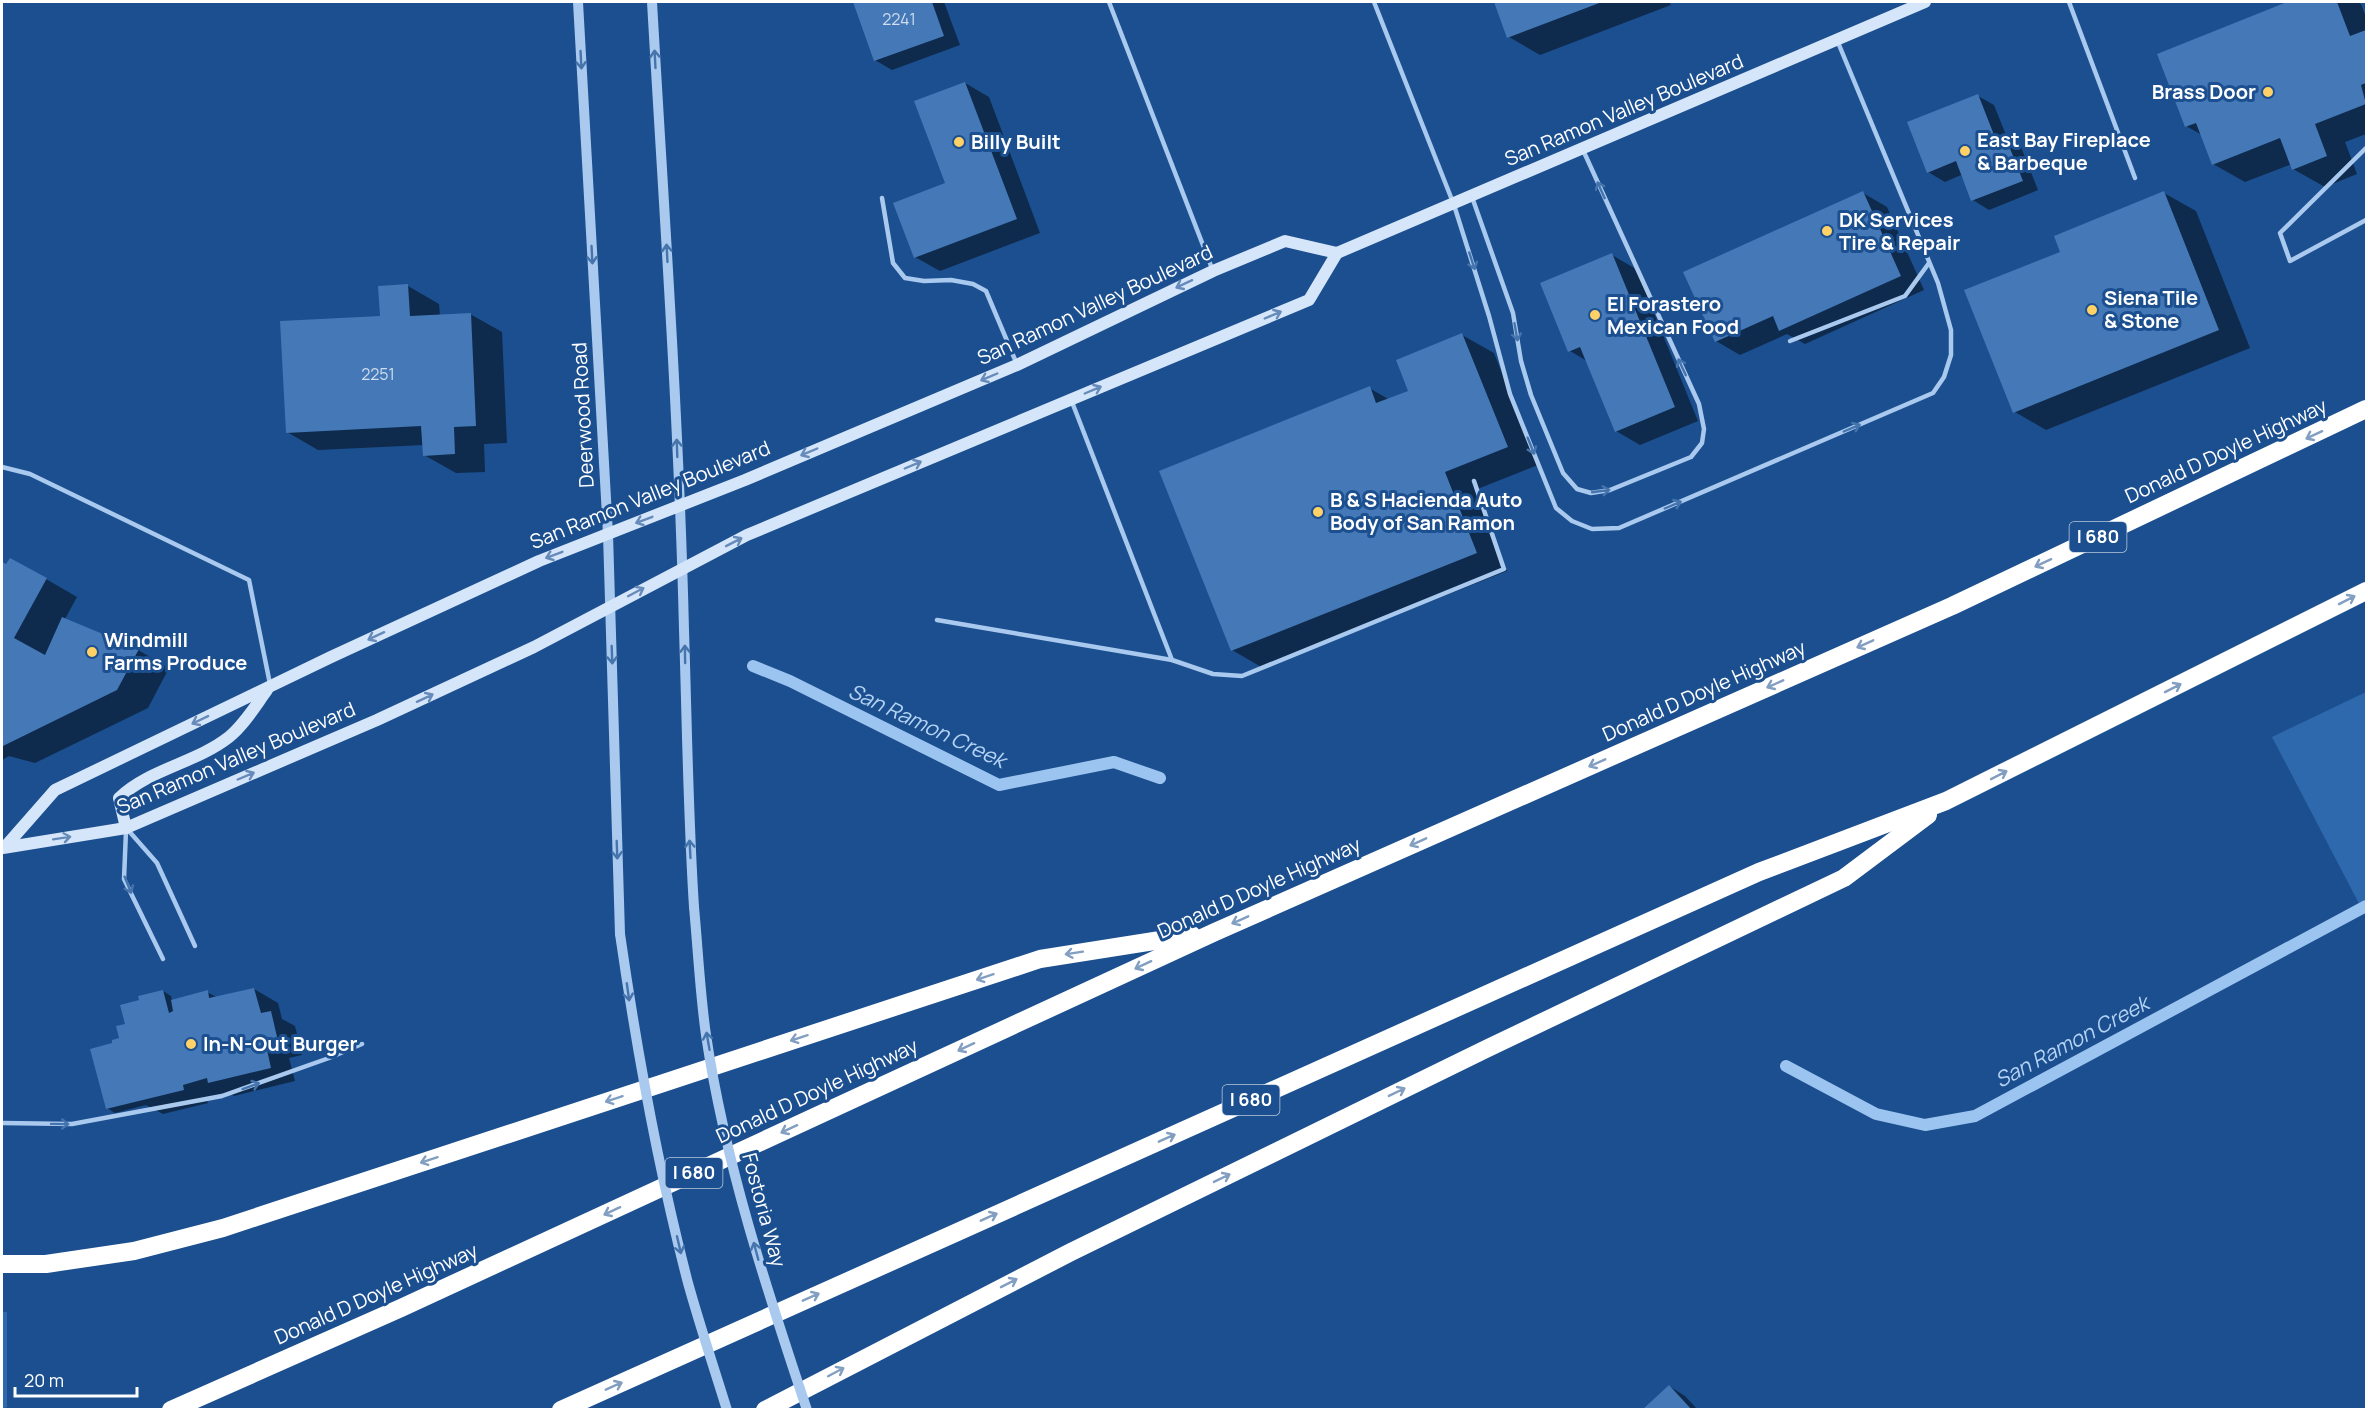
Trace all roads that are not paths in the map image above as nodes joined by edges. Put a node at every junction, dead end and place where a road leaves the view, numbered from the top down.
1 (578, 2) edge
2 (652, 2) edge
3 (1109, 2) edge
4 (1374, 2) edge
5 (1925, 2) edge
6 (2069, 2) edge
7 (1837, 40) junction
8 (2367, 148) edge
9 (1583, 149) junction
10 (2135, 178) dead end
11 (1472, 197) junction
12 (882, 198) dead end
13 (1454, 205) junction
14 (2367, 220) edge
15 (1337, 253) junction
16 (1929, 263) junction
17 (1213, 271) junction
18 (1790, 341) dead end
19 (1017, 365) junction
20 (1071, 399) junction
21 (2367, 410) edge
22 (2, 467) edge
23 (1474, 481) dead end
24 (679, 507) junction
25 (608, 534) junction
26 (682, 568) junction
27 (2367, 591) edge
28 (610, 606) junction
29 (937, 620) dead end
30 (1172, 660) junction
31 (270, 687) junction
32 (1947, 801) junction
33 (126, 828) junction
34 (3, 848) edge
35 (1215, 932) junction
36 (195, 946) dead end
37 (163, 959) dead end
38 (362, 1044) dead end
39 (2, 1123) edge
40 (2, 1264) edge
41 (171, 1410) edge
42 (561, 1410) edge
43 (728, 1410) edge
44 (765, 1410) edge
45 (807, 1410) edge

1 -> 25 street, Deerwood Road
24 -> 2 street
3 - 17 lane
4 - 13 lane
5 - 7 main road, San Ramon Valley Boulevard
6 - 10 lane
7 - 9 main road, San Ramon Valley Boulevard
7 - 16 lane
8 - 14 lane
9 - 11 main road, San Ramon Valley Boulevard
11 -> 9 lane
11 - 13 main road, San Ramon Valley Boulevard
12 - 19 lane
13 - 15 main road, San Ramon Valley Boulevard
13 -> 16 lane
15 - 17 main road, San Ramon Valley Boulevard
20 -> 15 main road, San Ramon Valley Boulevard
16 - 18 lane
17 -> 19 main road, San Ramon Valley Boulevard
19 -> 24 main road, San Ramon Valley Boulevard
26 -> 20 main road, San Ramon Valley Boulevard
20 - 30 lane
21 -> 35 highway, Donald D Doyle Highway / I 680
22 - 31 lane
23 - 30 lane
24 -> 25 main road, San Ramon Valley Boulevard
24 - 26 street
25 - 28 street, Deerwood Road
25 -> 31 main road, San Ramon Valley Boulevard
28 -> 26 main road, San Ramon Valley Boulevard
45 -> 26 street, Fostoria Way, bridge
32 -> 27 highway, I 680
33 -> 28 main road, San Ramon Valley Boulevard
28 -> 43 street, Deerwood Road, bridge
29 - 30 lane
31 - 33 main road
31 -> 34 main road, San Ramon Valley Boulevard
42 -> 32 highway, I 680
44 -> 32 highway
34 -> 33 main road, San Ramon Valley Boulevard
33 - 36 lane
33 -> 37 lane
35 -> 40 highway
35 -> 41 highway, Donald D Doyle Highway / I 680
39 -> 38 lane

